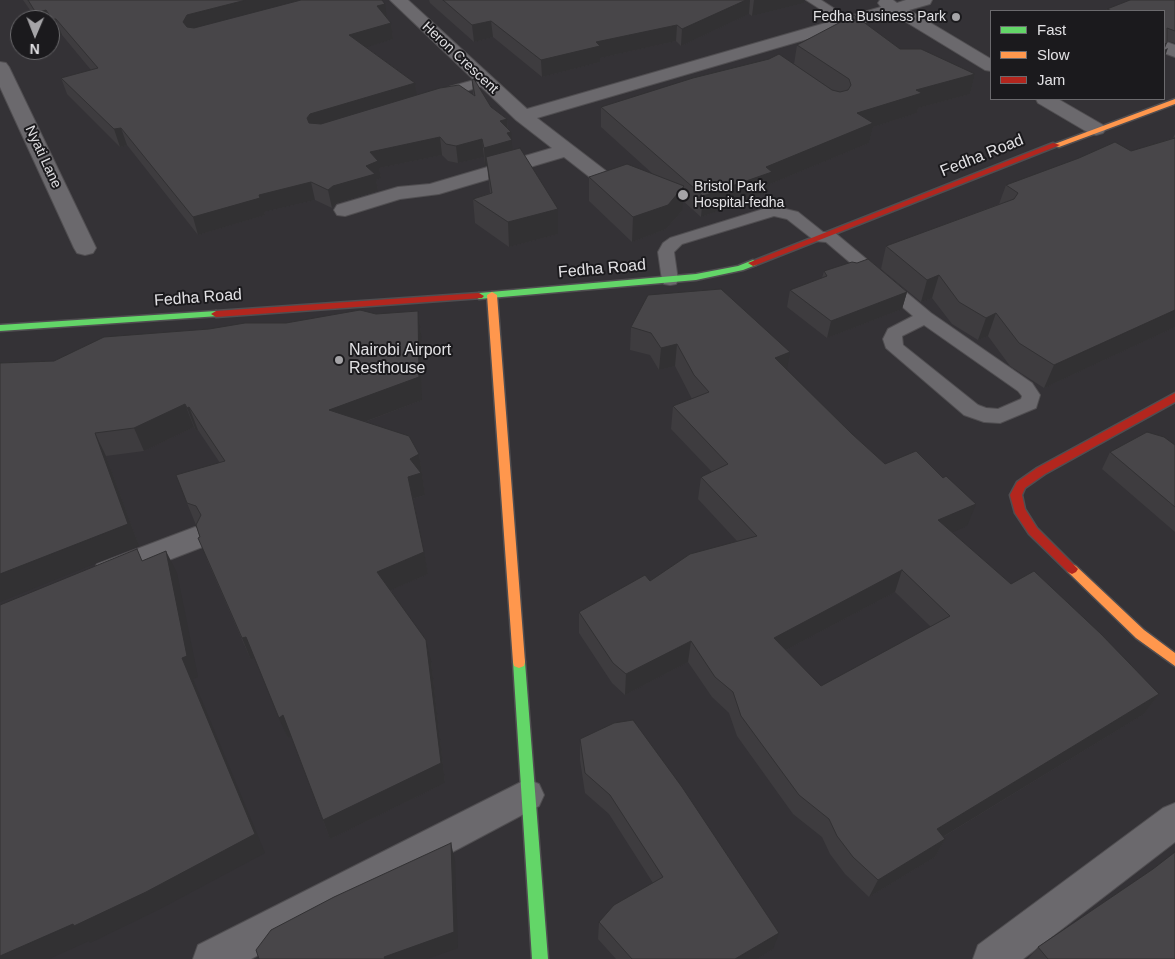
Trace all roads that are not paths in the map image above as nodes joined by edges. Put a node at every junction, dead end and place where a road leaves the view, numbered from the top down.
1 (398, 0) edge
2 (812, 0) edge
3 (924, 0) edge
4 (888, 4) edge
5 (849, 22) junction
6 (755, 49) junction
7 (772, 60) edge
8 (990, 65) edge
9 (0, 67) edge
10 (485, 81) junction
11 (1047, 100) edge
12 (1175, 101) edge
13 (427, 102) edge
14 (523, 116) junction
15 (1096, 129) junction
16 (566, 150) junction
17 (603, 178) edge
18 (344, 210) dead end
19 (824, 236) junction
20 (86, 248) dead end
21 (882, 260) dead end
22 (864, 267) junction
23 (848, 272) edge
24 (670, 280) junction
25 (492, 295) junction
26 (925, 317) junction
27 (0, 328) edge
28 (1175, 397) edge
29 (195, 538) edge
30 (79, 584) edge
31 (1175, 660) edge
32 (527, 795) junction
33 (1175, 820) edge
34 (230, 955) edge
35 (540, 959) edge
36 (992, 959) edge

1 - 10 street, Heron Crescent
2 - 5 lane
3 - 4 street
4 - 5 street
4 - 8 street
5 - 6 street
6 - 7 street
6 - 14 street
9 - 20 street, Nyati Lane
10 - 13 lane
10 - 14 street, Heron Crescent
11 - 15 street
12 - 15 street, Fedha Road
14 - 16 street, Heron Crescent
15 - 19 street, Fedha Road
16 - 17 street, Heron Crescent
16 - 18 street
19 - 22 lane
19 - 24 street, Fedha Road
19 - 24 lane
21 - 22 lane
22 - 23 lane
22 - 26 lane
24 - 25 street, Fedha Road
25 - 27 street, Fedha Road
25 - 32 street
26 - 26 lane
28 - 31 street
29 - 30 street
32 - 34 street
32 - 35 street
33 - 36 street

